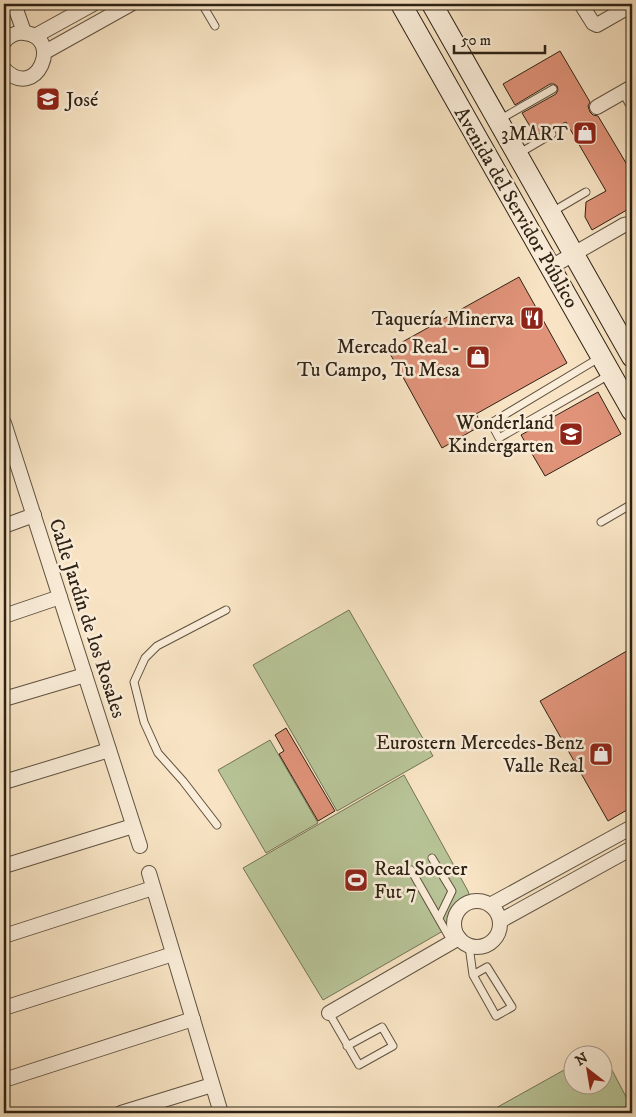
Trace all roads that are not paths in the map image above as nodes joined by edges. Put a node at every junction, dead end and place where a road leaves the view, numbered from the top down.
1 (14, 4) edge
2 (93, 4) edge
3 (131, 4) edge
4 (202, 4) edge
5 (401, 4) edge
6 (432, 4) edge
7 (581, 4) edge
8 (632, 5) edge
9 (215, 26) dead end
10 (29, 34) junction
11 (4, 38) edge
12 (45, 52) junction
13 (4, 69) edge
14 (553, 89) dead end
15 (630, 94) edge
16 (597, 107) dead end
17 (498, 121) junction
18 (552, 134) dead end
19 (518, 155) junction
20 (586, 192) dead end
21 (551, 213) junction
22 (629, 221) edge
23 (573, 254) junction
24 (551, 268) junction
25 (631, 351) edge
26 (606, 365) junction
27 (632, 411) edge
28 (4, 423) edge
29 (632, 504) edge
30 (34, 516) junction
31 (601, 522) dead end
32 (4, 526) edge
33 (60, 597) junction
34 (226, 610) dead end
35 (4, 616) edge
36 (85, 675) junction
37 (4, 699) edge
38 (109, 750) junction
39 (4, 782) edge
40 (217, 825) dead end
41 (133, 826) junction
42 (632, 827) edge
43 (140, 846) dead end
44 (632, 848) edge
45 (432, 858) dead end
46 (4, 866) edge
47 (411, 870) dead end
48 (148, 873) dead end
49 (153, 888) junction
50 (490, 905) junction
51 (439, 918) junction
52 (500, 922) junction
53 (4, 936) edge
54 (460, 942) junction
55 (173, 954) junction
56 (473, 975) junction
57 (4, 1008) edge
58 (329, 1013) joint
59 (193, 1019) junction
60 (348, 1046) junction
61 (4, 1080) edge
62 (212, 1085) junction
63 (121, 1113) edge
64 (221, 1113) edge

1 - 10 street
2 - 10 street
3 - 12 street
4 - 9 lane
5 - 24 street, Avenida del Servidor Público
6 - 17 street, Avenida del Servidor Público
7 - 8 street
10 - 11 street
10 - 12 street
12 - 13 street
14 - 17 lane
15 - 16 street
17 - 19 street, Avenida del Servidor Público
18 - 19 lane
19 - 21 street, Avenida del Servidor Público
20 - 21 lane
21 - 23 street, Avenida del Servidor Público
22 - 23 street
23 - 24 street
23 - 25 street, Avenida del Servidor Público
24 - 26 street, Avenida del Servidor Público
26 - 26 lane
26 - 27 street, Avenida del Servidor Público
28 - 30 street, Calle Jardín de los Rosales
29 - 31 lane
30 - 32 street
30 - 33 street, Calle Jardín de los Rosales
33 - 35 street
33 - 36 street, Calle Jardín de los Rosales
34 - 40 lane
36 - 37 street
36 - 38 street, Calle Jardín de los Rosales
38 - 39 street
38 - 41 street, Calle Jardín de los Rosales
41 - 43 street, Calle Jardín de los Rosales
41 - 46 street
42 - 50 street
44 - 52 street
45 - 51 lane
47 - 51 lane
48 - 49 street
49 - 53 street
49 - 55 street
50 - 52 street
50 - 54 street
51 - 54 lane
52 - 54 street
54 - 56 lane
54 - 58 street
55 - 57 street
55 - 59 street
56 - 56 lane
58 - 60 lane
59 - 61 street
59 - 62 street
60 - 60 lane
62 - 63 street
62 - 64 street

